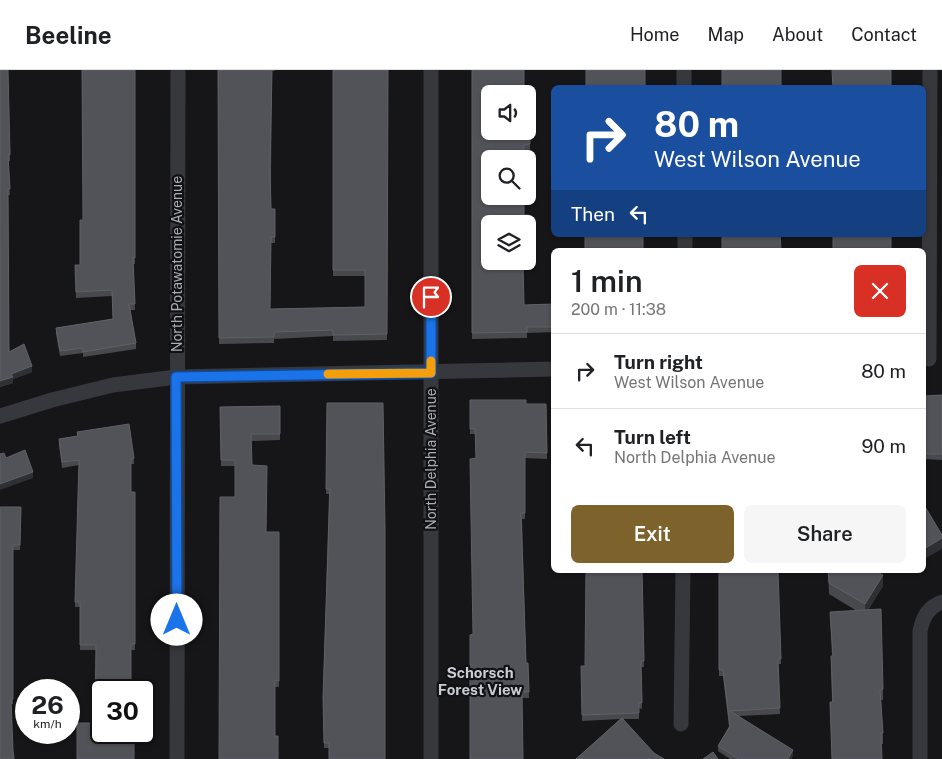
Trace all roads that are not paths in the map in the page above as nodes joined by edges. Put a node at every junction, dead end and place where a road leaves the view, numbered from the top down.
1 (178, 70) edge
2 (431, 70) edge
3 (684, 70) edge
4 (930, 70) edge
5 (684, 85) edge
6 (932, 359) edge
7 (551, 369) edge
8 (431, 373) junction
9 (176, 377) junction
10 (0, 416) edge
11 (683, 573) edge
12 (938, 604) edge
13 (681, 724) dead end
14 (177, 759) edge
15 (431, 759) edge
16 (920, 759) edge

1 - 9 street, North Potawatomie Avenue
2 - 8 street, North Delphia Avenue
3 - 5 street
4 - 6 street
7 - 8 street
8 - 9 street
8 - 15 street, North Delphia Avenue
9 - 10 street
9 - 14 street, North Potawatomie Avenue
11 - 13 street
12 - 16 street

